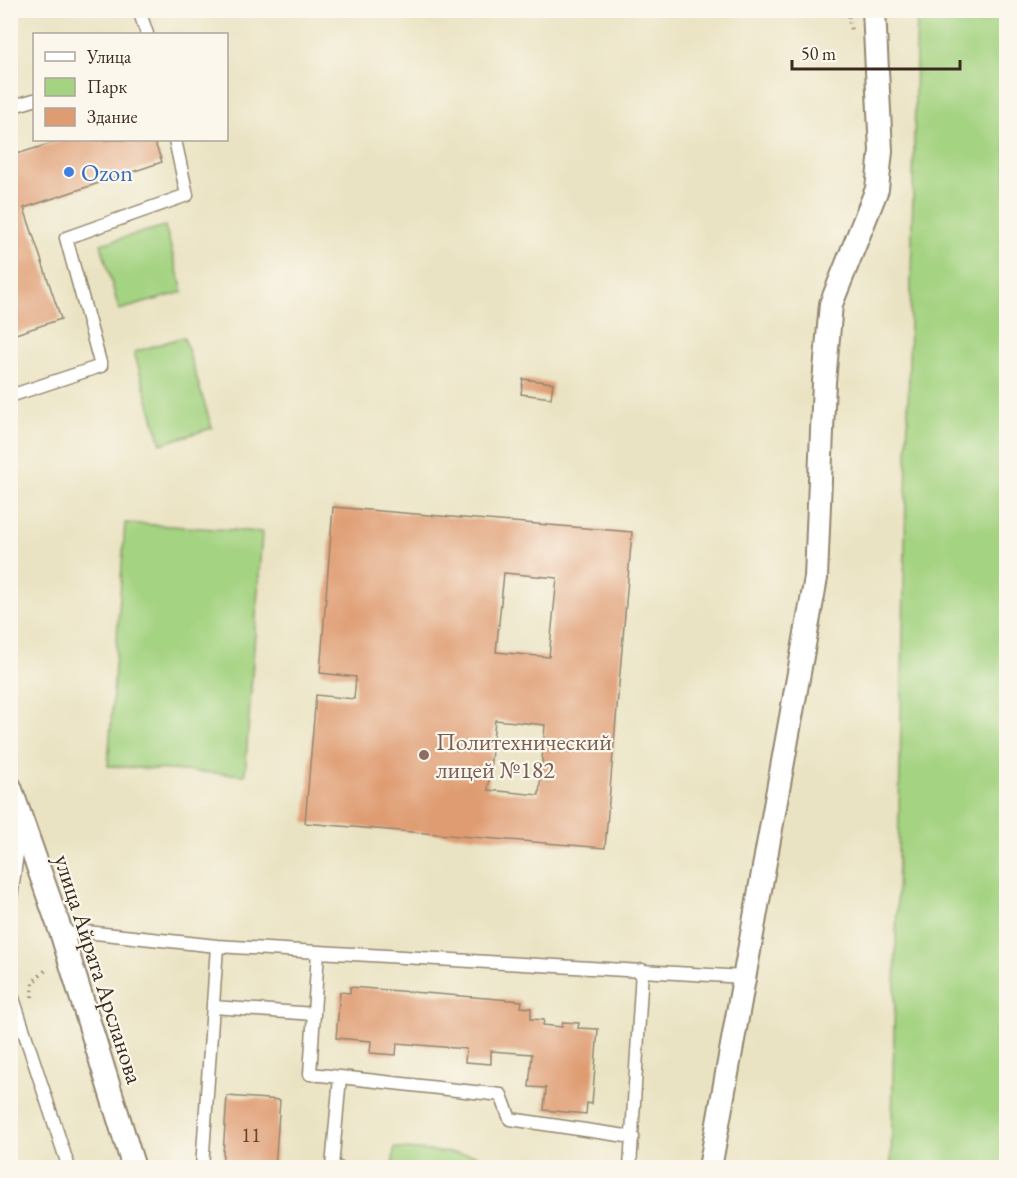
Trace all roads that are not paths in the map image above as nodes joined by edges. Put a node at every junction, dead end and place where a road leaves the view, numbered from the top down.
1 (139, 10) edge
2 (874, 10) edge
3 (147, 33) edge
4 (33, 100) edge
5 (10, 107) edge
6 (175, 141) edge
7 (10, 396) edge
8 (10, 788) edge
9 (21, 821) junction
10 (10, 905) edge
11 (62, 935) junction
12 (217, 946) junction
13 (318, 952) junction
14 (642, 970) junction
15 (744, 977) junction
16 (10, 989) edge
17 (213, 1007) junction
18 (314, 1014) junction
19 (16, 1025) edge
20 (340, 1077) junction
21 (633, 1137) junction
22 (69, 1167) edge
23 (134, 1167) edge
24 (201, 1167) edge
25 (339, 1167) edge
26 (630, 1167) edge
27 (710, 1167) edge

1 - 3 lane
2 - 15 street
4 - 5 lane
6 - 7 lane
8 - 9 street, улица Айрата Арсланова
9 - 10 lane
9 - 11 street, улица Айрата Арсланова
11 - 12 lane
11 - 23 street, улица Айрата Арсланова
12 - 13 lane
12 - 17 lane
13 - 14 lane
13 - 18 lane
14 - 15 lane
14 - 21 lane
15 - 27 street
16 - 19 lane
17 - 18 lane
17 - 24 lane
18 - 20 lane
19 - 22 lane
20 - 21 lane
20 - 25 lane
21 - 26 lane

